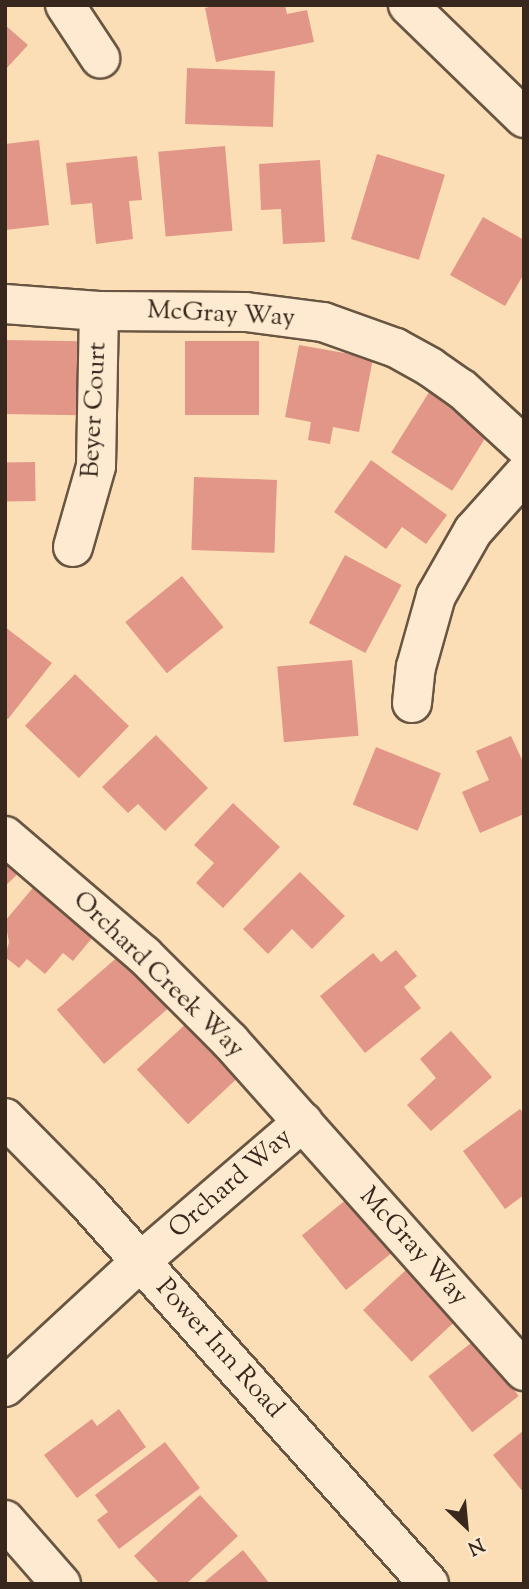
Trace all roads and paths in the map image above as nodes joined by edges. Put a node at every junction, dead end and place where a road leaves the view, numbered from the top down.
1 (65, 5) edge
2 (408, 5) edge
3 (100, 58) dead end
4 (524, 118) edge
5 (5, 304) edge
6 (99, 311) junction
7 (524, 446) edge
8 (524, 474) edge
9 (74, 547) dead end
10 (412, 703) dead end
11 (5, 836) edge
12 (5, 1118) edge
13 (303, 1122) junction
14 (140, 1262) junction
15 (524, 1371) edge
16 (5, 1387) edge
17 (5, 1520) edge
18 (61, 1584) edge
19 (429, 1584) edge

1 - 3 street
2 - 4 street
5 - 6 street, McGray Way
6 - 7 street, McGray Way
6 - 9 street, Beyer Court
8 - 10 street
11 - 13 street, Orchard Creek Way
12 - 14 street, Power Inn Road
13 - 14 street, Orchard Way
13 - 15 street, McGray Way
14 - 16 street, Orchard Way
14 - 19 street, Power Inn Road
17 - 18 street

